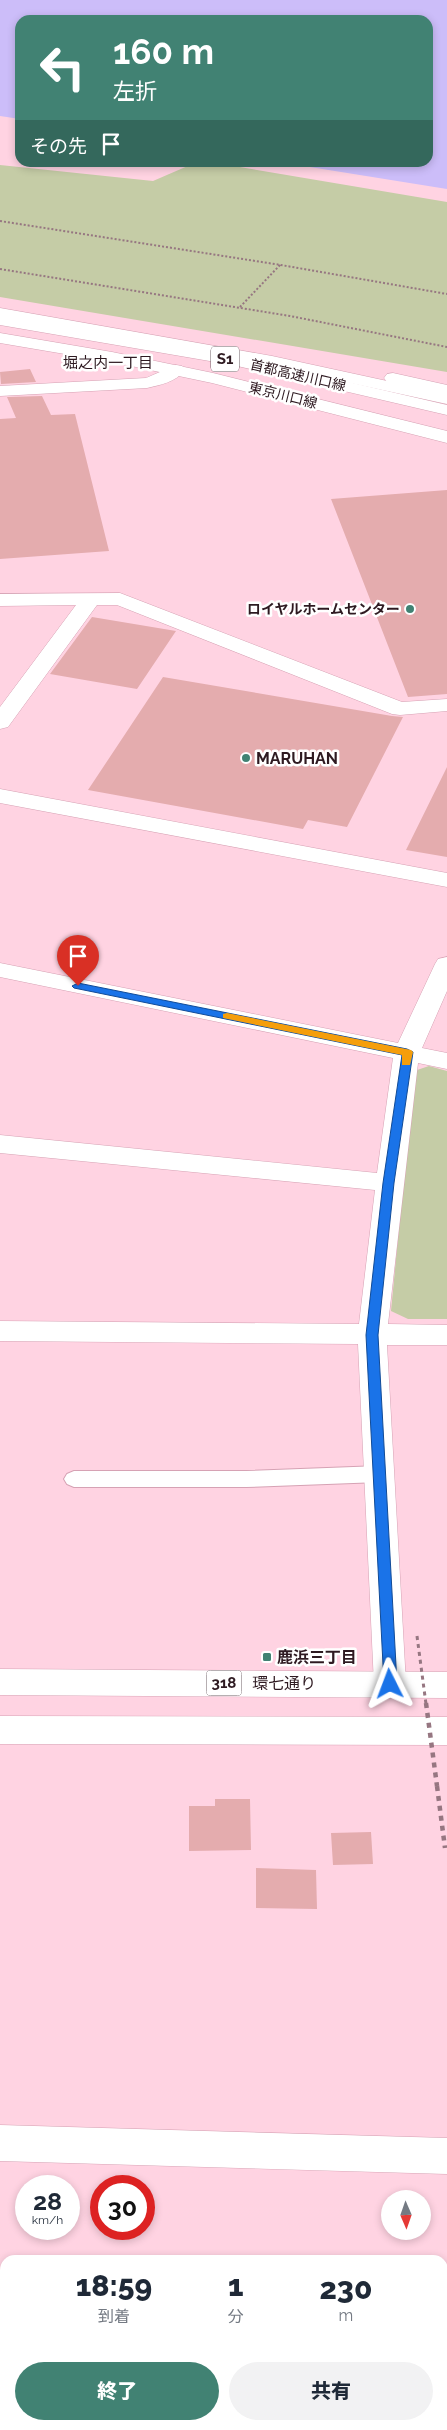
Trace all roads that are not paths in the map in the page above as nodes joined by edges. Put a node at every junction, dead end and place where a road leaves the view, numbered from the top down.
1 (0, 307) edge
2 (0, 313) edge
3 (0, 320) edge
4 (0, 338) edge
5 (176, 370) junction
6 (323, 380) junction
7 (447, 390) edge
8 (0, 391) edge
9 (447, 399) edge
10 (447, 410) edge
11 (447, 418) edge
12 (447, 437) edge
13 (0, 600) edge
14 (90, 600) junction
15 (447, 705) edge
16 (0, 722) edge
17 (0, 796) edge
18 (447, 880) edge
19 (447, 964) edge
20 (0, 970) edge
21 (407, 1052) junction
22 (447, 1061) edge
23 (0, 1144) edge
24 (389, 1183) junction
25 (0, 1331) edge
26 (372, 1335) junction
27 (447, 1335) edge
28 (380, 1474) junction
29 (74, 1479) dead end
30 (0, 1682) edge
31 (390, 1684) junction
32 (447, 1684) edge
33 (0, 1730) edge
34 (447, 1731) edge
35 (0, 2143) edge
36 (447, 2156) edge

1 - 7 main road, 首都高速川口線 / S1
2 - 9 main road, 東京川口線
3 - 6 main road, 首都高速川口線 / S1
4 - 5 main road, 東京川口線
5 - 8 main road
5 - 12 main road, 東京川口線
6 - 10 main road, 首都高速川口線 / S1
6 - 11 main road
13 - 14 main road
14 - 15 main road
14 - 16 main road
17 - 18 main road
19 - 21 main road
20 - 21 main road
21 - 22 main road
21 - 24 main road
23 - 24 main road
24 - 26 main road
25 - 26 main road
26 - 27 main road
26 - 28 main road
28 - 29 lane
28 - 31 main road
30 - 31 main road, 環七通り / 318
31 - 32 main road, 環七通り / 318
33 - 34 main road
35 - 36 main road

